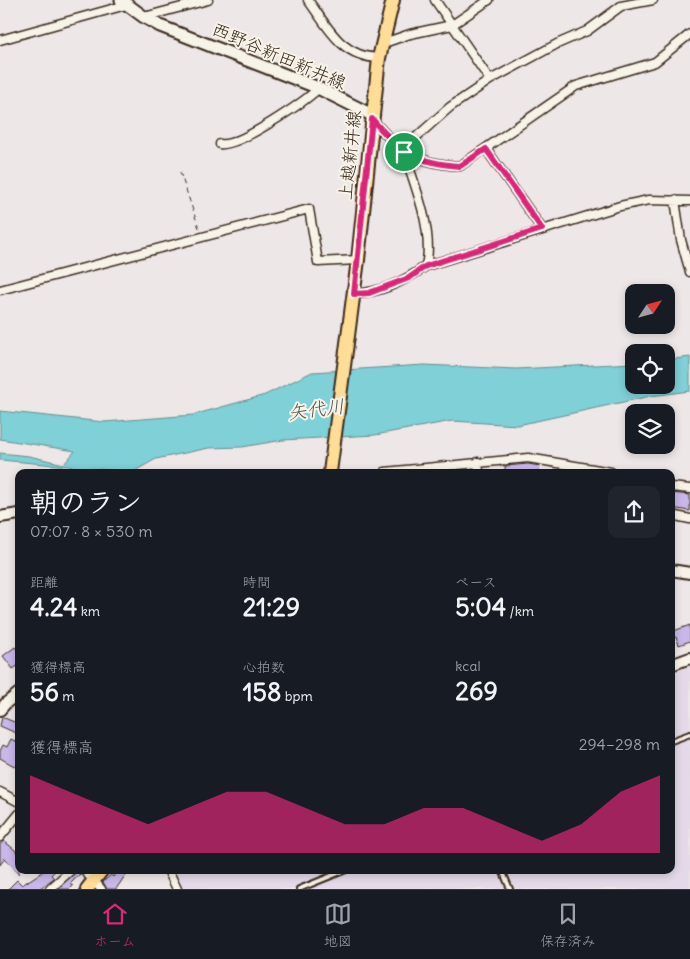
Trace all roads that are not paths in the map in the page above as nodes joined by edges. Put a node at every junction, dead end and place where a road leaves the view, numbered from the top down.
1 (208, 0) edge
2 (308, 0) edge
3 (393, 0) edge
4 (435, 0) edge
5 (489, 0) edge
6 (653, 0) edge
7 (124, 3) edge
8 (621, 3) edge
9 (144, 18) junction
10 (452, 25) junction
11 (690, 34) edge
12 (0, 40) edge
13 (381, 44) junction
14 (379, 58) junction
15 (490, 80) junction
16 (319, 88) junction
17 (372, 117) junction
18 (220, 144) dead end
19 (486, 149) junction
20 (404, 152) junction
21 (675, 200) junction
22 (690, 201) edge
23 (542, 229) junction
24 (358, 260) junction
25 (426, 266) junction
26 (690, 272) edge
27 (0, 290) edge
28 (354, 294) junction
29 (478, 462) junction
30 (330, 469) edge
31 (413, 469) edge
32 (479, 469) edge
33 (593, 469) edge
34 (675, 487) edge
35 (690, 489) edge
36 (15, 515) edge
37 (675, 516) edge
38 (0, 517) edge
39 (690, 519) edge
40 (675, 571) edge
41 (690, 573) edge
42 (690, 658) edge
43 (675, 664) edge
44 (15, 697) edge
45 (0, 710) edge
46 (690, 734) edge
47 (675, 740) edge
48 (0, 792) edge
49 (15, 800) edge
50 (15, 819) edge
51 (0, 838) edge
52 (67, 874) edge
53 (86, 874) edge
54 (100, 874) edge
55 (170, 874) edge
56 (336, 874) edge
57 (504, 874) edge
58 (94, 886) edge
59 (50, 889) edge
60 (177, 889) edge
61 (299, 889) edge
62 (510, 889) edge

1 - 9 street
2 - 14 street
3 - 13 main road, 上越新井線
4 - 10 street
5 - 10 street
6 - 8 street
7 - 9 main road, 西野谷新田新井線
7 - 12 street
8 - 15 street
9 - 16 main road, 西野谷新田新井線
10 - 13 street
10 - 15 street
11 - 19 street
13 - 14 main road, 上越新井線
14 - 17 main road, 上越新井線
15 - 20 street
16 - 17 main road, 西野谷新田新井線
16 - 18 street
17 - 20 street
17 - 24 main road, 上越新井線
19 - 20 street
19 - 23 street
20 - 25 street
21 - 22 street
21 - 23 street
21 - 26 street
23 - 25 street
24 - 27 street
24 - 28 main road, 上越新井線
25 - 28 street
28 - 30 main road, 上越新井線
29 - 31 street
29 - 32 street
29 - 33 street
34 - 35 street
36 - 38 street
37 - 39 street
40 - 41 street
42 - 43 street
44 - 45 street
46 - 47 lane
48 - 49 street
50 - 51 street
52 - 59 street
53 - 58 street
54 - 58 main road
55 - 60 street
56 - 61 lane
57 - 62 lane

